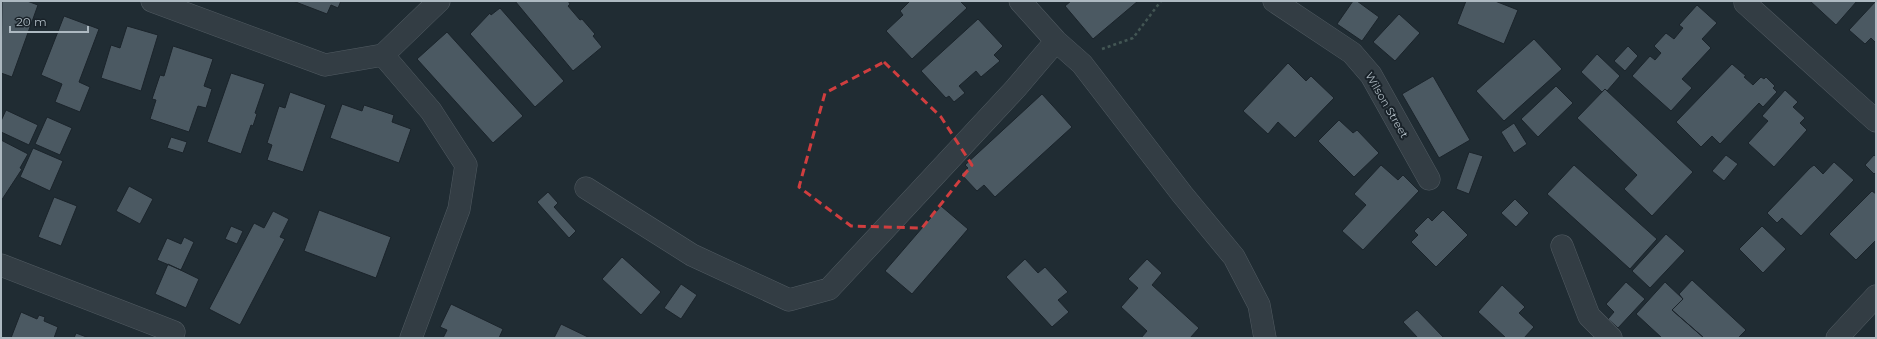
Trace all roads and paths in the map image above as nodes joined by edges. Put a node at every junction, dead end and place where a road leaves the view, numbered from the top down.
1 (152, 1) edge
2 (439, 1) edge
3 (1020, 1) edge
4 (1161, 1) edge
5 (1274, 1) edge
6 (1744, 3) dead end
7 (1056, 41) junction
8 (383, 55) junction
9 (1082, 64) junction
10 (1876, 121) edge
11 (1429, 179) dead end
12 (586, 188) dead end
13 (1562, 246) dead end
14 (1, 265) edge
15 (1876, 296) edge
16 (174, 332) dead end
17 (411, 338) edge
18 (1265, 338) edge
19 (1611, 338) edge
20 (1837, 338) edge

1 - 8 street
2 - 8 street
3 - 7 street
4 - 9 path
5 - 11 street, Wilson Street
6 - 10 street
7 - 9 street
7 - 12 street
8 - 17 street
9 - 18 street
13 - 19 street
14 - 16 street
15 - 20 street

